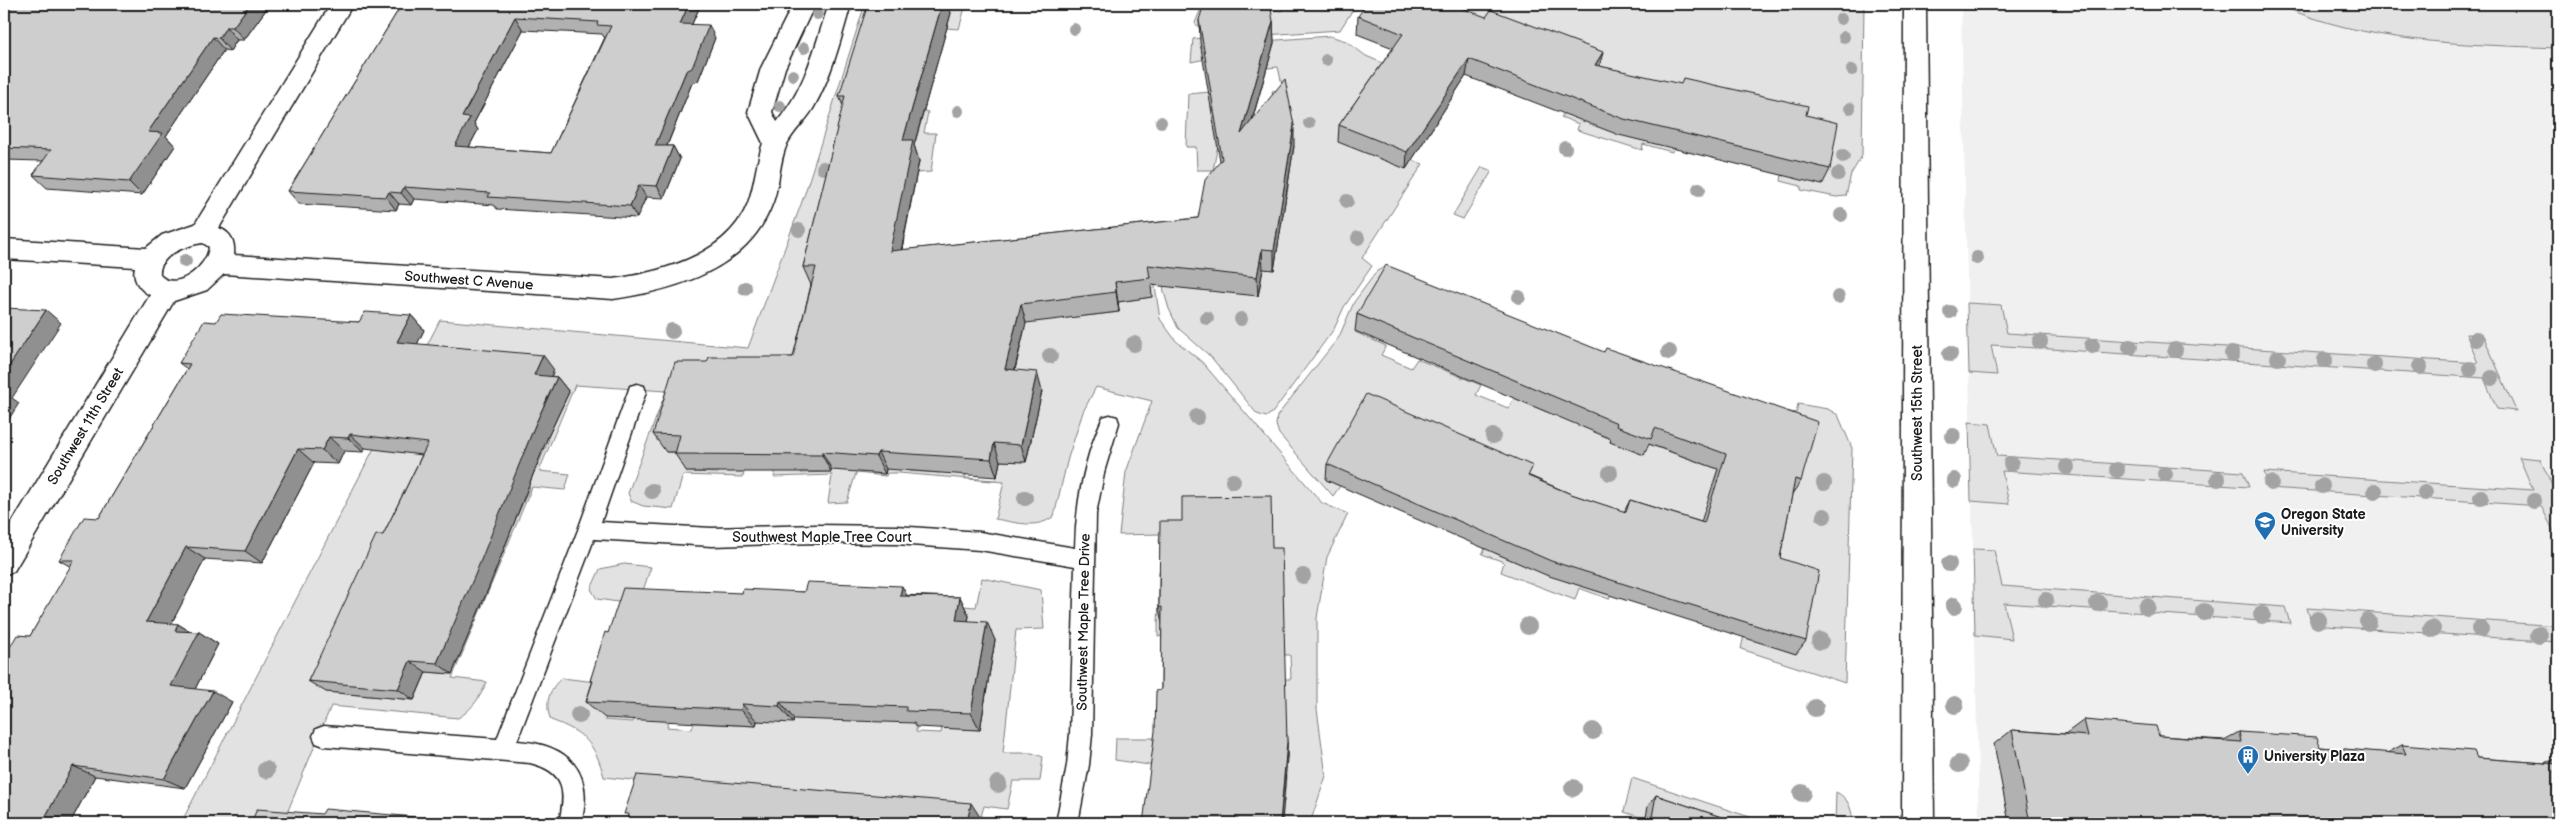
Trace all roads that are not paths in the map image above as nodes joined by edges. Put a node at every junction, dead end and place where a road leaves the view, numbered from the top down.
1 (342, 4) edge
2 (804, 4) edge
3 (840, 4) edge
4 (1915, 4) edge
5 (775, 143) junction
6 (203, 234) junction
7 (4, 249) edge
8 (151, 258) junction
9 (220, 264) junction
10 (167, 289) junction
11 (637, 392) dead end
12 (1110, 422) dead end
13 (588, 530) junction
14 (1084, 559) junction
15 (4, 562) edge
16 (324, 736) dead end
17 (502, 750) junction
18 (570, 823) edge
19 (1068, 823) edge
20 (1918, 823) edge

1 - 6 street
2 - 5 street
3 - 5 street
4 - 20 street, Southwest 15th Street
5 - 9 street, Southwest C Avenue
6 - 8 street
6 - 9 street
7 - 8 street
8 - 10 street
9 - 10 street
10 - 15 street, Southwest 11th Street
11 - 13 lane
12 - 14 lane, Southwest Maple Tree Drive
13 - 14 lane, Southwest Maple Tree Court
13 - 17 lane
14 - 19 lane, Southwest Maple Tree Drive
16 - 17 lane
17 - 18 lane

